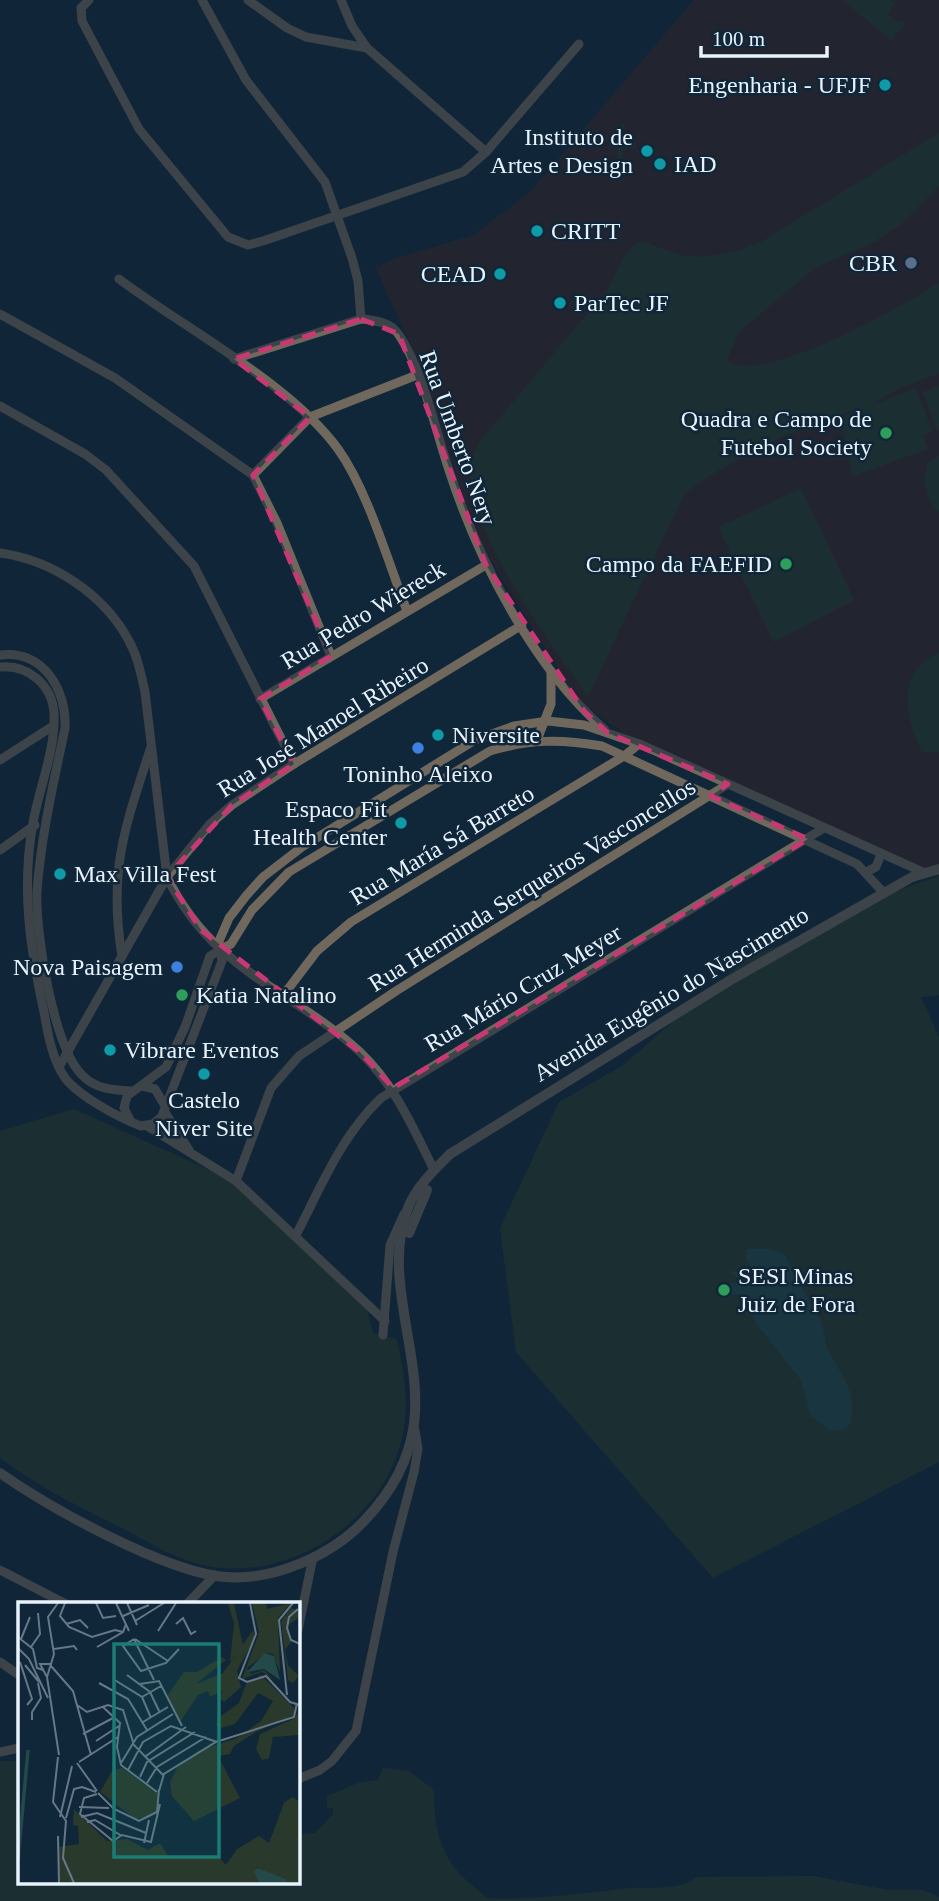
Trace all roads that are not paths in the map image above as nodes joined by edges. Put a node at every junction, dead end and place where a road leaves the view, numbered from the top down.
1 (89, 0) edge
2 (202, 0) edge
3 (248, 0) edge
4 (341, 0) edge
5 (579, 44) dead end
6 (368, 48) junction
7 (486, 152) junction
8 (338, 217) junction
9 (118, 279) dead end
10 (0, 314) edge
11 (361, 319) junction
12 (234, 359) junction
13 (417, 375) junction
14 (0, 406) edge
15 (310, 416) junction
16 (253, 475) junction
17 (0, 553) edge
18 (486, 565) junction
19 (407, 611) junction
20 (522, 625) junction
21 (0, 655) edge
22 (331, 656) junction
23 (0, 667) edge
24 (551, 669) junction
25 (260, 699) junction
26 (545, 722) junction
27 (53, 726) junction
28 (608, 733) junction
29 (537, 740) junction
30 (152, 743) junction
31 (639, 744) junction
32 (450, 755) junction
33 (624, 756) junction
34 (0, 760) edge
35 (294, 764) junction
36 (457, 769) junction
37 (729, 784) junction
38 (711, 796) junction
39 (373, 803) junction
40 (381, 816) junction
41 (33, 825) junction
42 (46, 826) junction
43 (824, 828) junction
44 (808, 839) junction
45 (302, 847) junction
46 (0, 850) edge
47 (879, 853) junction
48 (310, 859) junction
49 (939, 869) edge
50 (864, 870) junction
51 (925, 873) junction
52 (167, 877) junction
53 (883, 892) junction
54 (27, 915) junction
55 (38, 915) junction
56 (220, 950) junction
57 (122, 956) junction
58 (48, 981) junction
59 (37, 984) junction
60 (282, 997) junction
61 (194, 1004) junction
62 (205, 1007) junction
63 (333, 1030) junction
64 (68, 1053) junction
65 (59, 1067) junction
66 (142, 1086) junction
67 (393, 1088) junction
68 (131, 1091) junction
69 (165, 1109) junction
70 (130, 1120) junction
71 (147, 1126) junction
72 (192, 1154) junction
73 (434, 1170) junction
74 (236, 1181) junction
75 (408, 1207) junction
76 (296, 1235) junction
77 (405, 1309) junction
78 (385, 1321) junction
79 (383, 1335) dead end
80 (414, 1425) junction
81 (0, 1473) edge
82 (313, 1557) junction
83 (0, 1570) edge
84 (215, 1575) junction
85 (62, 1602) edge
86 (189, 1602) edge
87 (299, 1625) edge
88 (0, 1662) edge
89 (18, 1674) edge
90 (18, 1748) edge
91 (0, 1752) edge
92 (299, 1779) edge

1 - 8 street
2 - 8 street
3 - 6 street
4 - 6 street
5 - 7 street
6 - 7 street
7 - 8 street
8 - 11 street
9 - 12 street
10 - 16 street
11 - 12 street
11 - 13 street, Rua Umberto Nery
12 - 15 street
13 - 15 street
13 - 18 street, Rua Umberto Nery
14 - 25 street
15 - 16 street
15 - 19 street
16 - 22 street
17 - 30 street
18 - 19 street, Rua Pedro Wiereck
18 - 20 street, Rua Umberto Nery
19 - 22 street, Rua Pedro Wiereck
20 - 24 street, Rua Umberto Nery
20 - 35 street, Rua José Manoel Ribeiro
21 - 42 street
22 - 25 street, Rua Pedro Wiereck
23 - 27 street
24 - 26 street
24 - 28 street, Rua Umberto Nery
25 - 35 street
26 - 28 street
26 - 29 street
26 - 32 street
27 - 34 street
27 - 41 street
28 - 31 street
29 - 33 street
29 - 36 street
30 - 52 street
30 - 57 street
31 - 33 street, Rua María Sá Barreto
31 - 37 street
32 - 36 street
32 - 39 street
33 - 38 street
33 - 60 street, Rua María Sá Barreto
35 - 52 street, Rua José Manoel Ribeiro
36 - 40 street
37 - 38 street, Rua Herminda Serqueiros Vasconcellos
37 - 43 street
38 - 44 street
38 - 63 street, Rua Herminda Serqueiros Vasconcellos
39 - 40 street
39 - 45 street
40 - 48 street
41 - 42 street
41 - 46 street
41 - 54 street
42 - 55 street
43 - 44 street, Rua Mário Cruz Meyer
43 - 47 street
44 - 50 street
44 - 67 street, Rua Mário Cruz Meyer
45 - 48 street
45 - 56 street
47 - 50 street
47 - 51 street
48 - 56 street
49 - 51 street, Avenida Eugênio do Nascimento
50 - 53 street
51 - 53 street, Avenida Eugênio do Nascimento
52 - 56 street
52 - 57 street, Rua José Manoel Ribeiro
53 - 73 street, Avenida Eugênio do Nascimento
54 - 55 street
54 - 59 street
55 - 58 street
56 - 60 street
56 - 61 street
56 - 62 street
57 - 64 street, Rua José Manoel Ribeiro
58 - 59 street
58 - 64 street
59 - 65 street
60 - 63 street
61 - 62 street
61 - 66 street
62 - 69 street
63 - 67 street
63 - 74 street, Rua Herminda Serqueiros Vasconcellos
64 - 65 street, Rua José Manoel Ribeiro
64 - 68 street
65 - 70 street
66 - 68 street
66 - 69 street
67 - 73 street
67 - 76 street, Rua Mário Cruz Meyer
68 - 70 street
69 - 71 street
69 - 72 street
70 - 71 street
71 - 72 street
72 - 74 street
73 - 75 street, Avenida Eugênio do Nascimento
73 - 77 street, Avenida Eugênio do Nascimento
74 - 76 street
75 - 77 street, Avenida Eugênio do Nascimento
75 - 78 street
76 - 78 street
77 - 80 street, Avenida Eugênio do Nascimento
78 - 79 street
80 - 82 street, Avenida Eugênio do Nascimento
80 - 92 street
81 - 84 street, Avenida Eugênio do Nascimento
82 - 84 street, Avenida Eugênio do Nascimento
82 - 87 street
83 - 85 street
84 - 86 street
88 - 89 street
90 - 91 street

